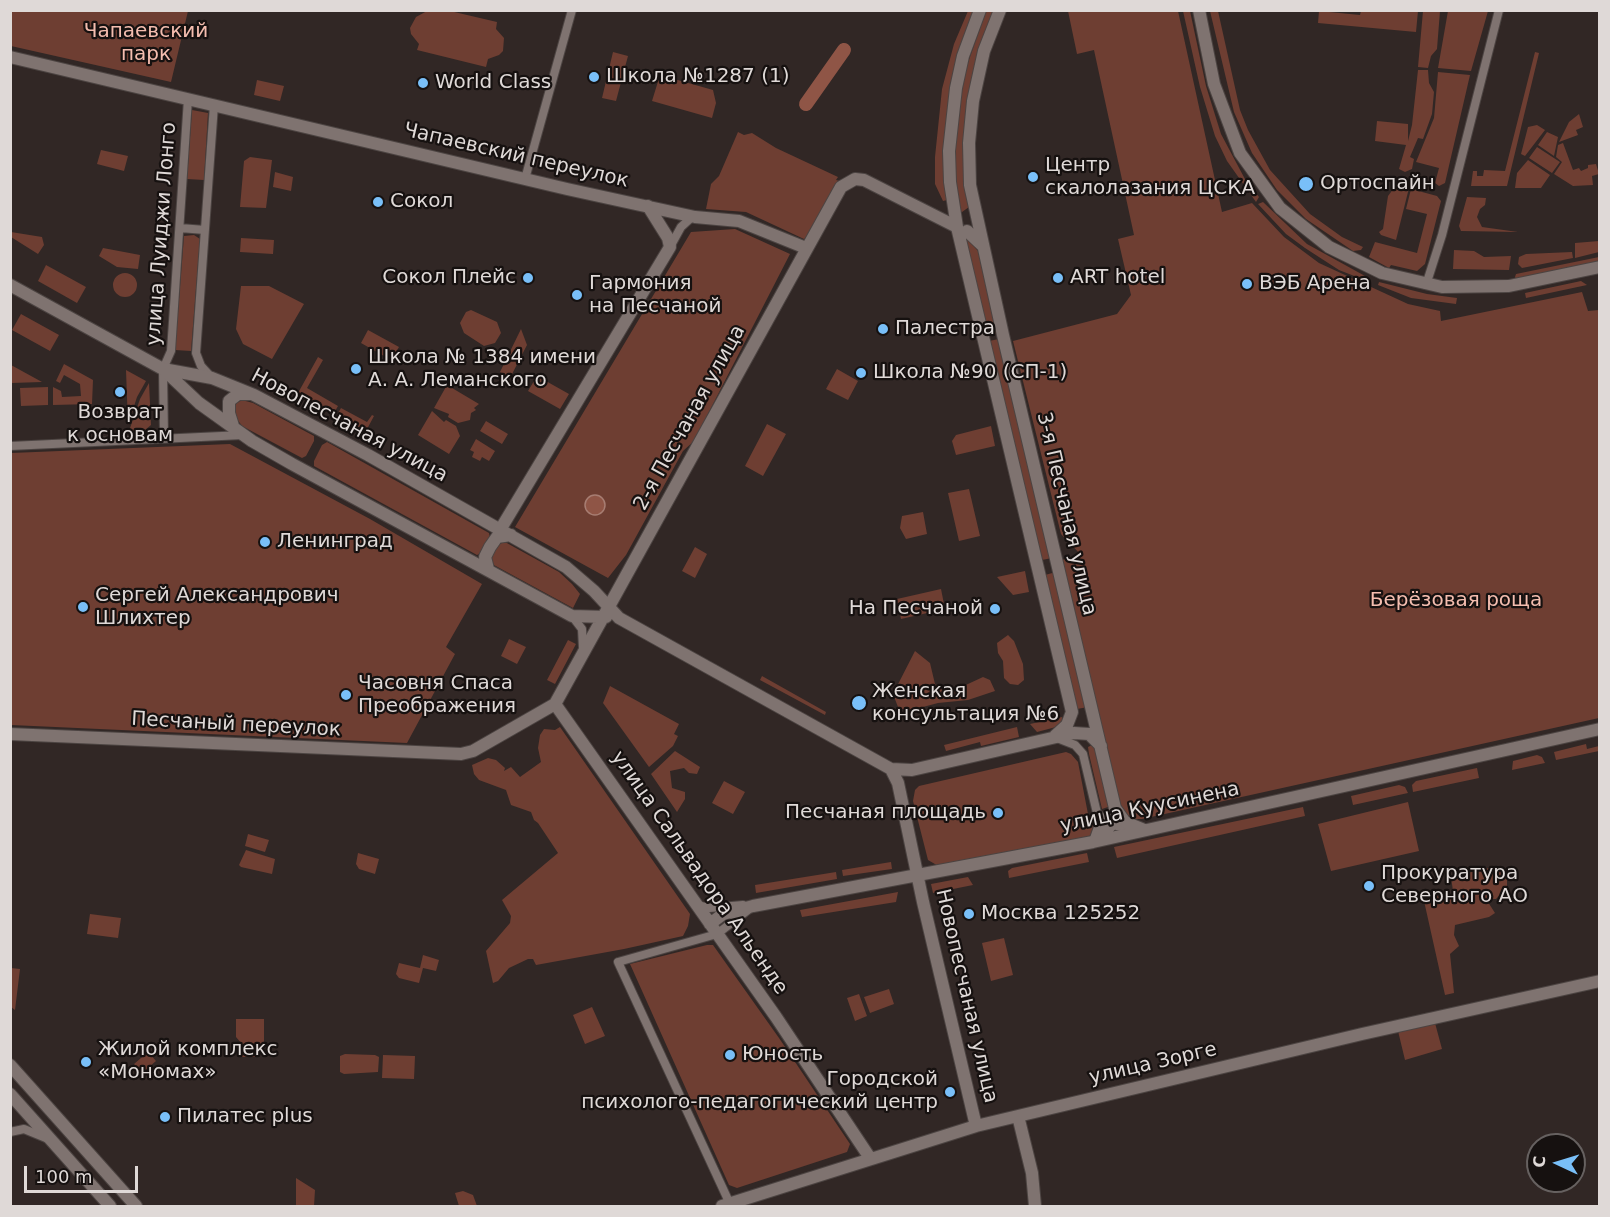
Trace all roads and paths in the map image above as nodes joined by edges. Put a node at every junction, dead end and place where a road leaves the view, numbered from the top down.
1 (572, 10) edge
2 (981, 10) edge
3 (1000, 10) edge
4 (1199, 10) edge
5 (1499, 10) edge
6 (10, 57) edge
7 (188, 99) junction
8 (214, 105) junction
9 (525, 179) junction
10 (951, 194) junction
11 (974, 204) junction
12 (648, 206) junction
13 (930, 214) junction
14 (692, 217) junction
15 (180, 228) junction
16 (962, 229) junction
17 (205, 230) junction
18 (983, 246) junction
19 (670, 247) junction
20 (806, 248) junction
21 (1599, 267) edge
22 (10, 285) edge
23 (1426, 285) junction
24 (163, 369) junction
25 (212, 378) junction
26 (254, 395) junction
27 (238, 432) junction
28 (164, 437) junction
29 (10, 446) edge
30 (506, 533) junction
31 (488, 569) junction
32 (604, 611) junction
33 (572, 616) junction
34 (583, 650) junction
35 (555, 704) junction
36 (1599, 729) edge
37 (10, 734) edge
38 (1054, 737) junction
39 (1101, 746) junction
40 (922, 768) junction
41 (891, 769) junction
42 (900, 791) junction
43 (1115, 808) junction
44 (1097, 813) junction
45 (1111, 825) junction
46 (1142, 830) junction
47 (1093, 842) junction
48 (917, 875) junction
49 (694, 903) junction
50 (753, 906) junction
51 (713, 929) junction
52 (1599, 981) edge
53 (10, 1065) edge
54 (10, 1094) edge
55 (1018, 1116) junction
56 (976, 1126) junction
57 (10, 1132) edge
58 (56, 1146) junction
59 (870, 1158) junction
60 (110, 1175) junction
61 (93, 1187) junction
62 (726, 1205) edge
63 (104, 1206) edge
64 (110, 1206) edge
65 (136, 1206) edge
66 (143, 1206) edge
67 (1035, 1206) edge

1 - 9 street
2 - 10 street, 3-я Песчаная улица
3 - 11 street, 3-я Песчаная улица
4 - 23 street
5 - 23 street
6 - 7 street, Чапаевский переулок
7 - 8 street, Чапаевский переулок
7 - 15 street, улица Луиджи Лонго
8 - 9 street, Чапаевский переулок
8 - 17 street
9 - 12 street, Чапаевский переулок
10 - 13 street
10 - 16 street, 3-я Песчаная улица
11 - 16 street
11 - 18 street, 3-я Песчаная улица
12 - 14 street, Чапаевский переулок
12 - 19 street
13 - 16 street
13 - 20 street
14 - 19 street
14 - 20 street, Чапаевский переулок
15 - 17 street
15 - 24 street, улица Луиджи Лонго
16 - 18 street
16 - 38 street, 3-я Песчаная улица
17 - 25 street
18 - 39 street, 3-я Песчаная улица
19 - 30 street
20 - 32 street, 2-я Песчаная улица
21 - 23 street
22 - 24 street, Новопесчаная улица
24 - 25 street, Новопесчаная улица
24 - 27 street, Новопесчаная улица
24 - 28 street, улица Луиджи Лонго
25 - 26 street, Новопесчаная улица
26 - 27 street
26 - 30 street, Новопесчаная улица
27 - 28 street
27 - 31 street, Новопесчаная улица
28 - 29 street
30 - 31 street
30 - 32 street, Новопесчаная улица
31 - 33 street, Новопесчаная улица
32 - 33 street
32 - 34 street
32 - 41 street
33 - 34 street
34 - 35 street
35 - 37 street, Песчаный переулок
35 - 49 street, улица Сальвадора Альенде
36 - 46 street, улица Куусинена
38 - 39 street
38 - 40 street
38 - 44 street
39 - 43 street
40 - 41 street
40 - 42 street
41 - 42 street
42 - 48 street
43 - 45 street
43 - 46 street
44 - 45 street
44 - 47 street
45 - 46 street
45 - 47 street
46 - 47 street, улица Куусинена
47 - 48 street, улица Куусинена
48 - 50 street, улица Куусинена
48 - 56 street, Новопесчаная улица
49 - 50 street
49 - 51 street, улица Сальвадора Альенде
50 - 51 street, улица Куусинена
51 - 59 street, улица Сальвадора Альенде
51 - 62 street
52 - 55 street, улица Зорге
53 - 60 street
54 - 58 street
55 - 56 street, улица Зорге
55 - 67 street
56 - 59 street, улица Зорге
57 - 58 street
58 - 61 street
59 - 62 street, улица Зорге
60 - 65 street
60 - 66 street
61 - 63 street
61 - 64 street

